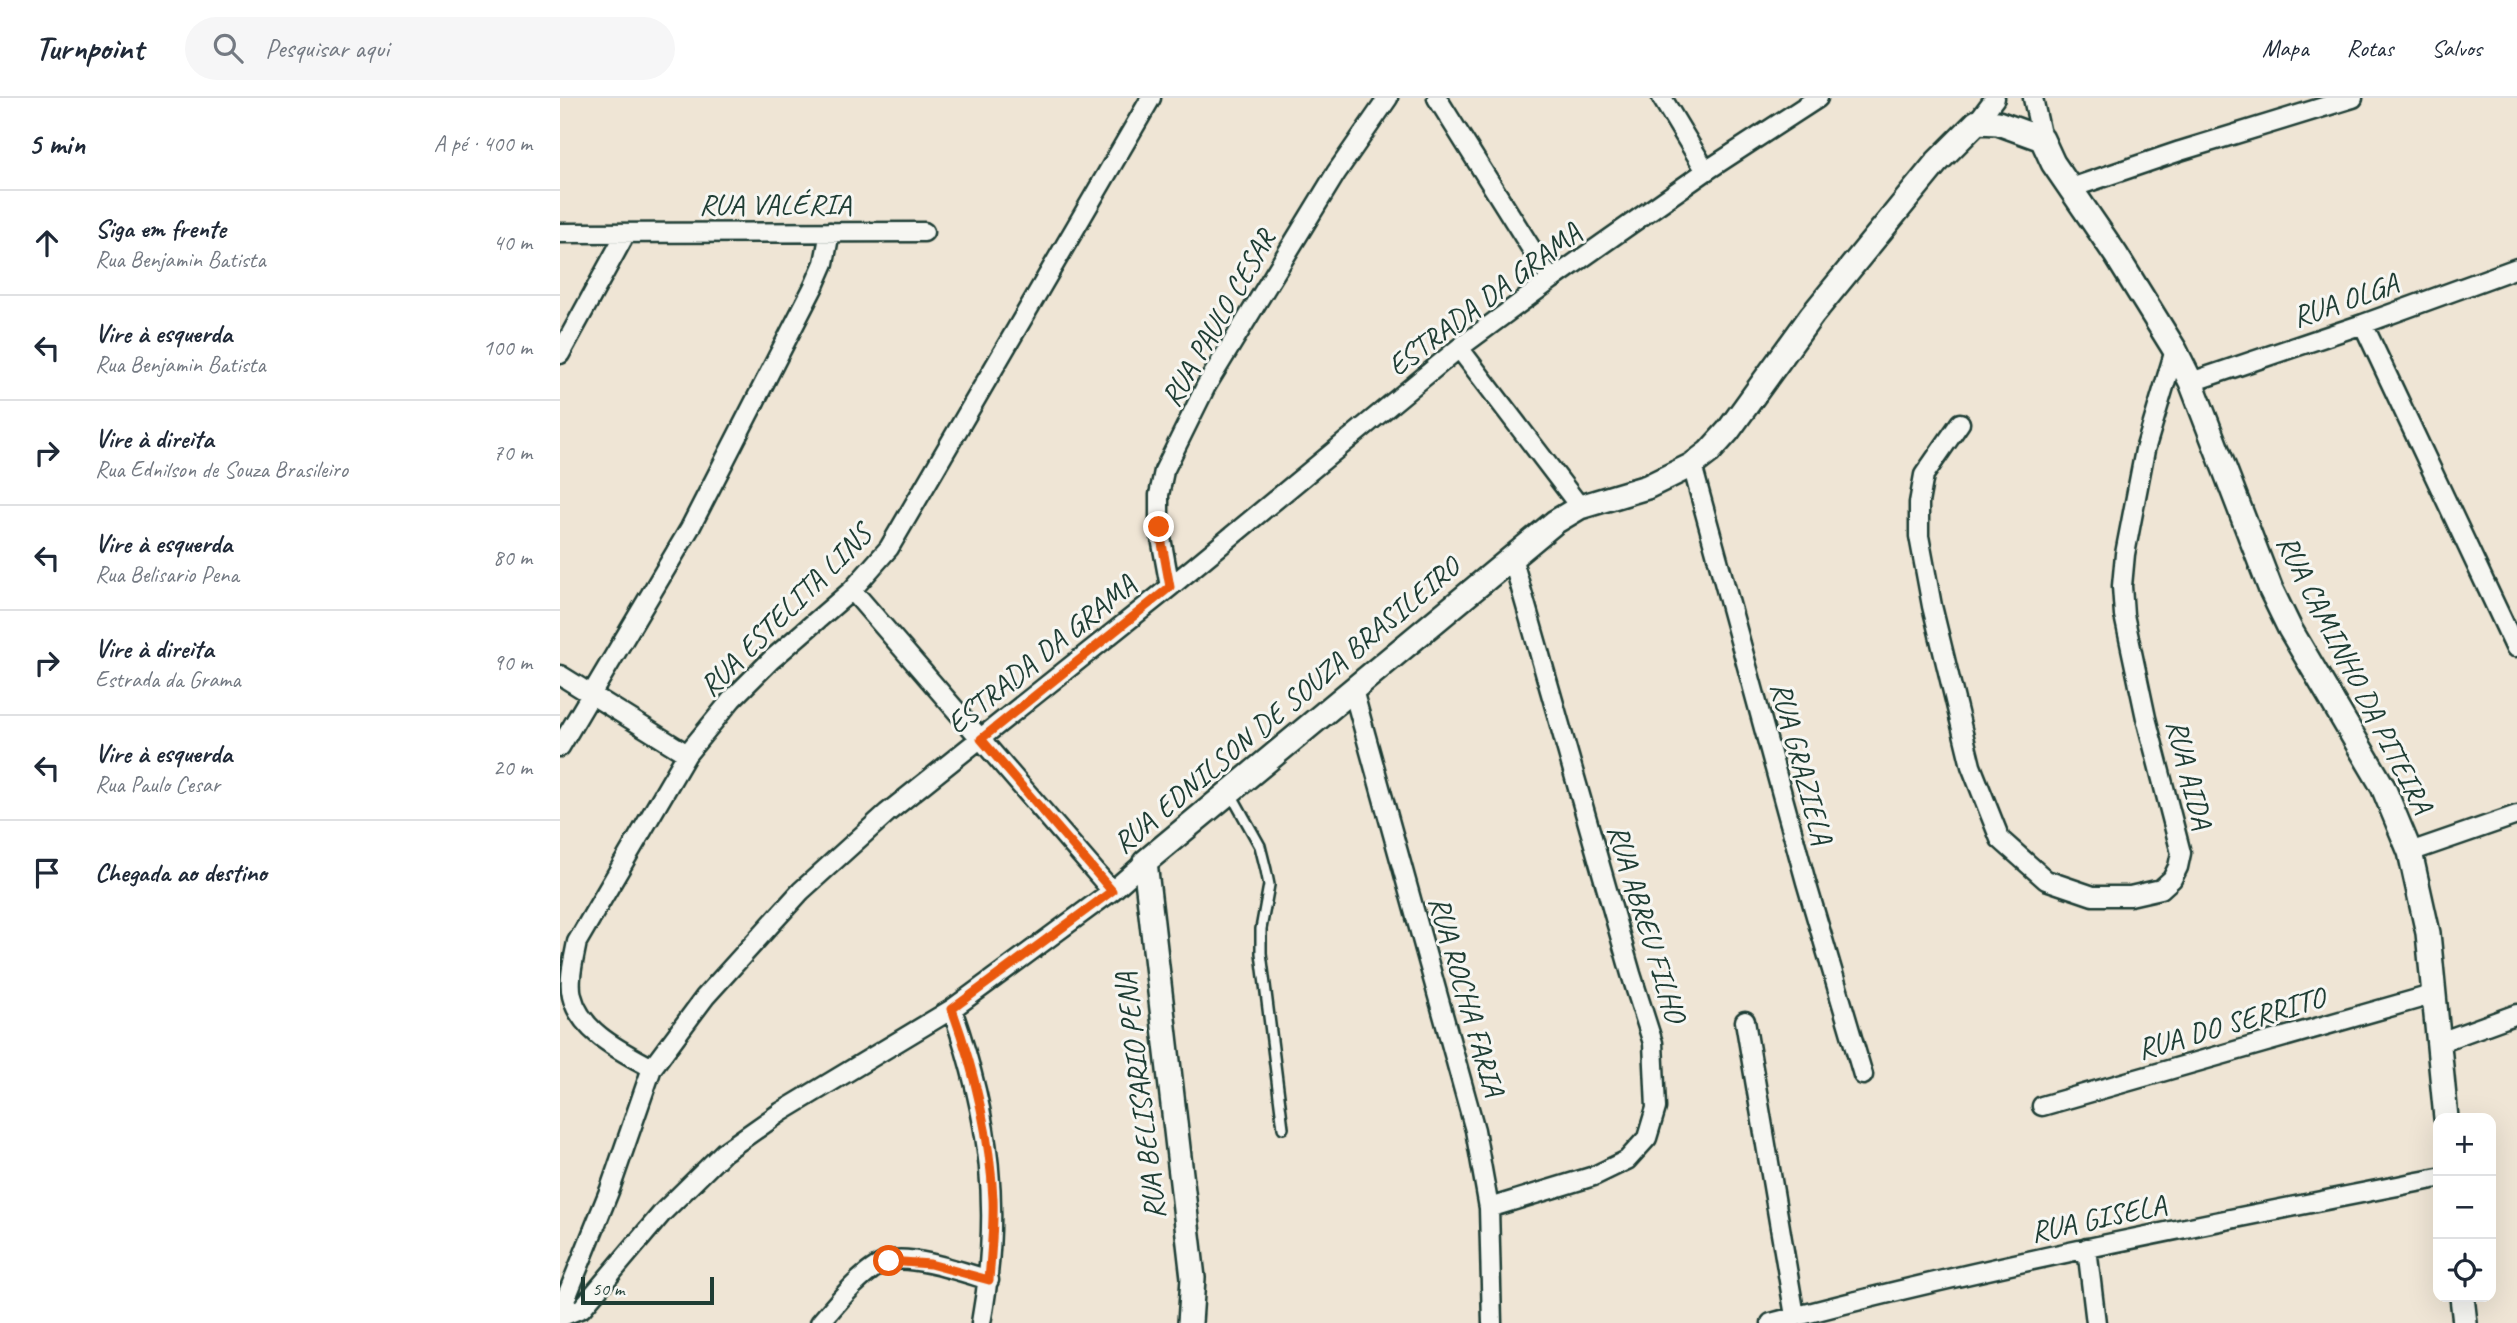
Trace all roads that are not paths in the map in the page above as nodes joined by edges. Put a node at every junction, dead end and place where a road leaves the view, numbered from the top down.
1 (1151, 98) edge
2 (1388, 98) edge
3 (1437, 98) edge
4 (1662, 98) edge
5 (1818, 98) edge
6 (1995, 98) edge
7 (2033, 98) edge
8 (2353, 98) edge
9 (1977, 121) junction
10 (2042, 139) junction
11 (1706, 171) junction
12 (2071, 188) junction
13 (831, 232) junction
14 (924, 232) dead end
15 (560, 233) edge
16 (626, 233) junction
17 (2517, 268) edge
18 (1551, 280) junction
19 (2364, 324) junction
20 (1460, 348) junction
21 (2175, 350) junction
22 (560, 354) edge
23 (2191, 382) junction
24 (1960, 423) dead end
25 (1692, 465) junction
26 (1580, 507) junction
27 (1512, 557) junction
28 (1170, 587) junction
29 (852, 590) junction
30 (2515, 647) edge
31 (560, 675) edge
32 (1353, 690) junction
33 (591, 694) junction
34 (981, 739) junction
35 (560, 747) edge
36 (687, 754) junction
37 (1229, 790) junction
38 (2517, 815) edge
39 (2410, 852) junction
40 (1145, 862) junction
41 (1112, 891) junction
42 (568, 946) edge
43 (2435, 994) junction
44 (952, 1009) junction
45 (2517, 1014) edge
46 (1745, 1021) dead end
47 (2440, 1042) junction
48 (652, 1068) junction
49 (1863, 1075) dead end
50 (2042, 1106) dead end
51 (2446, 1113) edge
52 (1283, 1128) dead end
53 (2433, 1179) edge
54 (1489, 1208) junction
55 (2087, 1248) junction
56 (989, 1280) junction
57 (2463, 1302) edge
58 (560, 1315) edge
59 (1796, 1316) junction
60 (820, 1323) edge
61 (981, 1323) edge
62 (1190, 1323) edge
63 (1493, 1323) edge
64 (1771, 1323) edge
65 (2096, 1323) edge
66 (2465, 1323) edge

1 - 29 street, RUA ESTELITA LINS
2 - 28 street, RUA PAULO CESAR
3 - 18 street
4 - 11 street
5 - 11 street, ESTRADA DA GRAMA
6 - 9 street
7 - 10 street, RUA CAMINHO DA PITEIRA
8 - 12 street
9 - 10 street
9 - 25 street, RUA EDNILSON DE SOUZA BRASILEIRO
10 - 12 street, RUA CAMINHO DA PITEIRA
11 - 18 street, ESTRADA DA GRAMA
12 - 21 street, RUA CAMINHO DA PITEIRA
13 - 14 street, RUA VALÉRIA
13 - 16 street, RUA VALÉRIA
13 - 33 street
15 - 16 street, RUA VALÉRIA
16 - 22 street
17 - 19 street, RUA OLGA
18 - 20 street, ESTRADA DA GRAMA
19 - 23 street, RUA OLGA
19 - 30 street
20 - 26 street
20 - 28 street, ESTRADA DA GRAMA
21 - 23 street, RUA CAMINHO DA PITEIRA
21 - 24 street, RUA AIDA
23 - 39 street, RUA CAMINHO DA PITEIRA
25 - 26 street, RUA EDNILSON DE SOUZA BRASILEIRO
25 - 49 street, RUA GRAZIELA
26 - 27 street, RUA EDNILSON DE SOUZA BRASILEIRO
27 - 32 street, RUA EDNILSON DE SOUZA BRASILEIRO
27 - 54 street, RUA ABREU FILHO
28 - 34 street, ESTRADA DA GRAMA
29 - 34 street
29 - 36 street, RUA ESTELITA LINS
31 - 33 street
32 - 37 street, RUA EDNILSON DE SOUZA BRASILEIRO
32 - 54 street, RUA ROCHA FARIA
33 - 35 street
33 - 36 street
34 - 41 street
34 - 48 street, ESTRADA DA GRAMA
36 - 42 street, RUA ESTELITA LINS
37 - 40 street, RUA EDNILSON DE SOUZA BRASILEIRO
37 - 52 lane
38 - 39 street
39 - 43 street, RUA CAMINHO DA PITEIRA
40 - 41 street, RUA EDNILSON DE SOUZA BRASILEIRO
40 - 62 street, RUA BELISARIO PENA
41 - 44 street, RUA EDNILSON DE SOUZA BRASILEIRO
42 - 48 street, RUA ESTELITA LINS
43 - 47 street, RUA CAMINHO DA PITEIRA
43 - 50 street, RUA DO SERRITO
44 - 56 street
44 - 58 street, RUA EDNILSON DE SOUZA BRASILEIRO
45 - 47 street
46 - 59 street
47 - 51 street, RUA CAMINHO DA PITEIRA
48 - 58 street, ESTRADA DA GRAMA
53 - 55 street, RUA GISELA
54 - 63 street, RUA ROCHA FARIA
55 - 59 street, RUA GISELA
55 - 65 street
56 - 60 street
56 - 61 street
57 - 66 street
59 - 64 street, RUA GISELA

